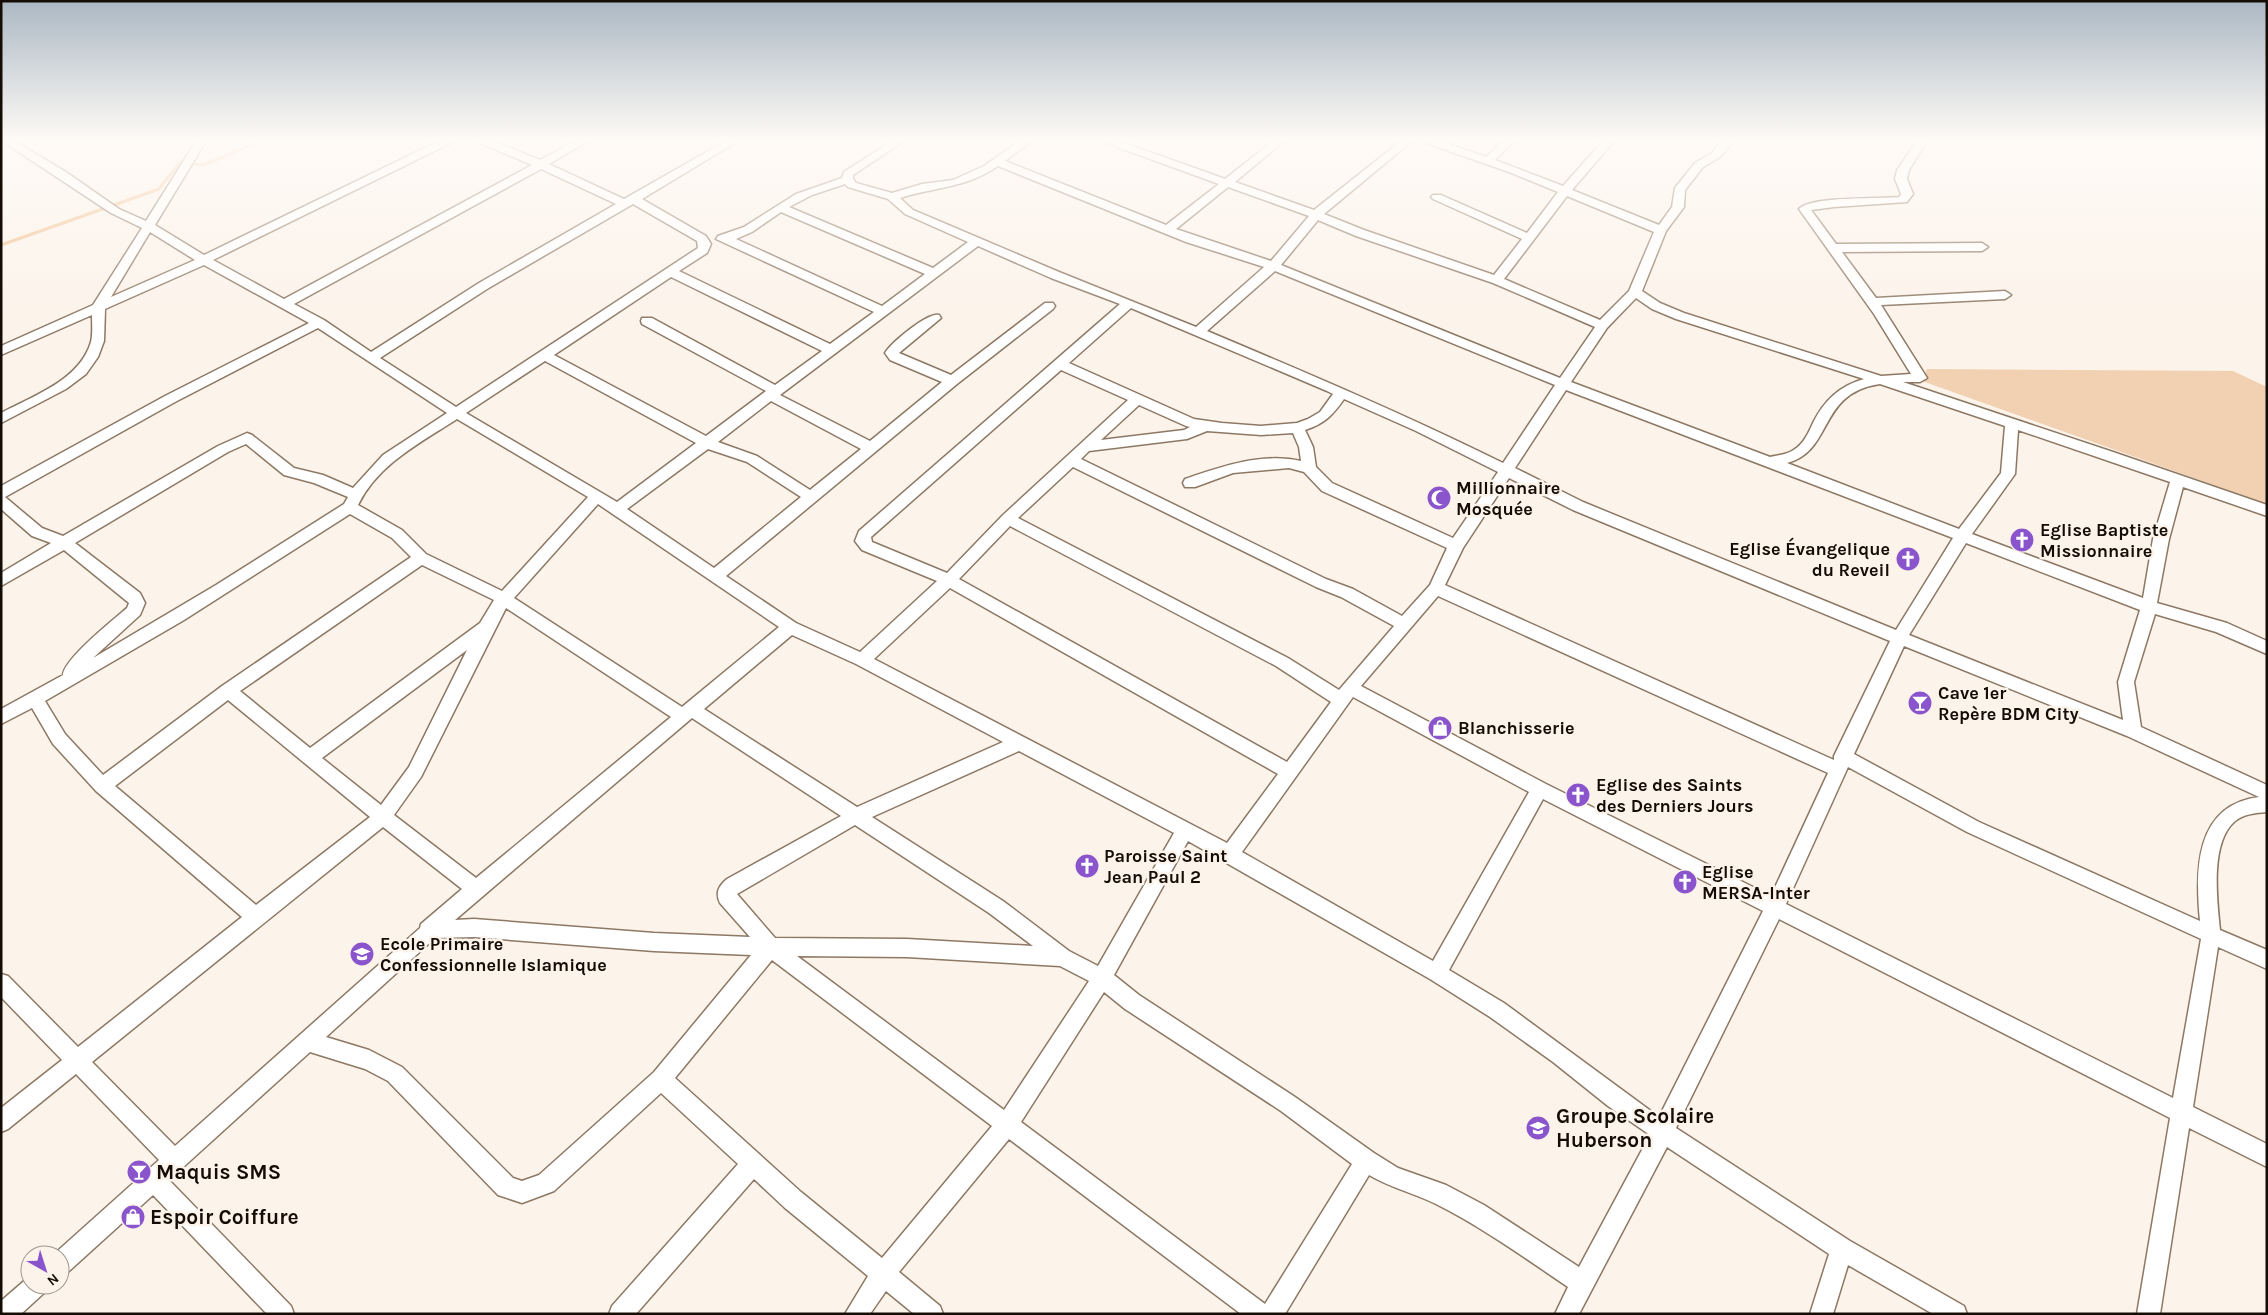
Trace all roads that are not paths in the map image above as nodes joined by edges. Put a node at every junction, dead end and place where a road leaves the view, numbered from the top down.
1 (101, 202) edge
2 (164, 202) edge
3 (322, 202) edge
4 (470, 202) edge
5 (627, 202) edge
6 (632, 202) edge
7 (789, 202) edge
8 (898, 202) edge
9 (1099, 202) edge
10 (1201, 202) edge
11 (1280, 202) edge
12 (1332, 202) edge
13 (1449, 202) edge
14 (1556, 202) edge
15 (1593, 202) edge
16 (1680, 202) edge
17 (1878, 202) edge
18 (780, 208) junction
19 (1316, 215) junction
20 (150, 227) junction
21 (1168, 230) junction
22 (1661, 230) junction
23 (725, 238) junction
24 (1529, 238) junction
25 (703, 241) junction
26 (977, 241) junction
27 (1982, 247) dead end
28 (1834, 248) junction
29 (204, 260) junction
30 (1273, 266) junction
31 (671, 272) junction
32 (934, 273) junction
33 (1497, 280) junction
34 (1635, 292) junction
35 (2004, 295) dead end
36 (1871, 302) junction
37 (1129, 303) junction
38 (284, 304) junction
39 (100, 306) junction
40 (1049, 306) dead end
41 (883, 311) junction
42 (936, 318) dead end
43 (647, 321) dead end
44 (320, 324) junction
45 (1602, 325) junction
46 (1198, 332) junction
47 (831, 350) junction
48 (1, 351) edge
49 (544, 356) junction
50 (370, 358) junction
51 (1060, 364) junction
52 (1878, 379) junction
53 (952, 381) junction
54 (1564, 384) junction
55 (773, 393) junction
56 (1341, 393) junction
57 (1138, 398) junction
58 (458, 412) junction
59 (1, 419) edge
60 (2012, 424) junction
61 (1204, 426) junction
62 (1298, 429) junction
63 (707, 443) junction
64 (1085, 447) junction
65 (871, 448) junction
66 (1071, 460) junction
67 (1770, 461) junction
68 (1309, 468) junction
69 (1506, 471) junction
70 (2178, 479) junction
71 (1190, 483) dead end
72 (1, 493) edge
73 (597, 496) junction
74 (811, 497) junction
75 (353, 500) junction
76 (1, 501) edge
77 (618, 509) junction
78 (2267, 511) edge
79 (1008, 519) junction
80 (1963, 535) junction
81 (65, 543) junction
82 (1456, 546) junction
83 (421, 558) junction
84 (715, 576) junction
85 (1, 580) edge
86 (948, 580) junction
87 (1436, 588) junction
88 (503, 598) junction
89 (2149, 607) junction
90 (1405, 624) junction
91 (487, 626) junction
92 (790, 627) junction
93 (2267, 631) edge
94 (2249, 638) junction
95 (1899, 639) junction
96 (2267, 648) edge
97 (862, 660) junction
98 (64, 682) junction
99 (228, 691) junction
100 (1346, 694) junction
101 (35, 699) junction
102 (687, 713) junction
103 (1, 717) edge
104 (2133, 732) junction
105 (1019, 742) junction
106 (310, 757) junction
107 (1840, 762) junction
108 (1290, 772) junction
109 (102, 786) junction
110 (1540, 789) junction
111 (2267, 793) edge
112 (2267, 804) edge
113 (856, 816) junction
114 (384, 818) junction
115 (1185, 830) junction
116 (1230, 854) junction
117 (476, 889) junction
118 (1774, 907) junction
119 (256, 917) junction
120 (428, 930) junction
121 (2211, 934) junction
122 (770, 947) junction
123 (1062, 957) junction
124 (2267, 960) edge
125 (1437, 973) junction
126 (1102, 978) junction
127 (1, 983) edge
128 (308, 1042) junction
129 (77, 1060) junction
130 (661, 1079) junction
131 (2180, 1112) junction
132 (1, 1122) edge
133 (1007, 1124) junction
134 (1663, 1132) junction
135 (2267, 1156) edge
136 (175, 1161) junction
137 (1366, 1161) junction
138 (754, 1163) junction
139 (155, 1181) junction
140 (1842, 1249) junction
141 (70, 1255) edge
142 (884, 1273) junction
143 (1582, 1283) junction
144 (25, 1295) edge
145 (4, 1314) edge
146 (283, 1314) edge
147 (620, 1314) edge
148 (856, 1314) edge
149 (932, 1314) edge
150 (1260, 1314) edge
151 (1272, 1314) edge
152 (1566, 1314) edge
153 (1821, 1314) edge
154 (1956, 1314) edge
155 (2148, 1314) edge

1 - 20 street
2 - 20 street
3 - 29 street
4 - 38 street
5 - 50 street
6 - 25 street
7 - 18 street
8 - 26 street
9 - 21 street
10 - 21 street
11 - 19 street
12 - 19 street
13 - 24 street
14 - 24 street
15 - 22 street
16 - 22 street
17 - 28 street
18 - 23 street
18 - 32 street
19 - 30 street
19 - 33 street
20 - 29 street
20 - 39 street
21 - 30 street
22 - 34 street
23 - 25 street
23 - 41 street
24 - 33 street
25 - 31 street
26 - 32 street
26 - 37 street
27 - 28 street
28 - 36 street
29 - 38 street
29 - 39 street
30 - 46 street
30 - 54 street
31 - 47 street
31 - 49 street
32 - 41 street
33 - 45 street
34 - 45 street
34 - 52 street
35 - 36 street
36 - 52 street
37 - 46 street
37 - 51 street
38 - 44 street
39 - 48 street
39 - 59 street
40 - 53 street
41 - 47 street
42 - 53 street
43 - 55 street
44 - 50 street
44 - 72 street
45 - 54 street
46 - 56 street
47 - 55 street
49 - 58 street
49 - 63 street
50 - 58 street
51 - 57 street
51 - 86 street
52 - 60 street
52 - 67 street
53 - 65 street
54 - 67 street
54 - 69 street
55 - 63 street
55 - 65 street
56 - 62 street
56 - 69 street
57 - 61 street
57 - 64 street
58 - 73 street
58 - 75 street
60 - 70 street
60 - 80 street
61 - 62 street
61 - 64 street
62 - 68 street
63 - 74 street
63 - 77 street
64 - 66 street
65 - 74 street
66 - 79 street
66 - 90 street
67 - 80 street
68 - 71 street
68 - 82 street
69 - 82 street
69 - 95 street
70 - 78 street
70 - 89 street
73 - 77 street
73 - 88 street
74 - 84 street
75 - 81 street
75 - 83 street
75 - 98 street
76 - 81 street
77 - 84 street
79 - 86 street
79 - 100 street
80 - 89 street
80 - 95 street
81 - 85 street
81 - 98 street
82 - 87 street
83 - 88 street
83 - 99 street
84 - 92 street
86 - 97 street
86 - 108 street
87 - 90 street
87 - 107 street
88 - 91 street
88 - 102 street
89 - 94 street
89 - 104 street
90 - 100 street
91 - 106 street
91 - 114 street
92 - 97 street
92 - 102 street
93 - 94 street
94 - 96 street
95 - 104 street
95 - 107 street
97 - 105 street
98 - 101 street
99 - 106 street
99 - 109 street
100 - 108 street
100 - 110 street
101 - 103 street
101 - 109 street
102 - 113 street
102 - 117 street
104 - 111 street
105 - 113 street
105 - 115 street
106 - 114 street
107 - 118 street
107 - 121 street
108 - 116 street
109 - 119 street
110 - 118 street
110 - 125 street
112 - 121 street
113 - 122 street
113 - 123 street
114 - 117 street
114 - 119 street
115 - 116 street
115 - 126 street
116 - 125 street
117 - 120 street
118 - 131 street
118 - 134 street
119 - 129 street
120 - 122 street
120 - 128 street
121 - 124 street
121 - 131 street
122 - 123 street
122 - 130 street
122 - 133 street
123 - 126 street
125 - 134 street
126 - 133 street
126 - 137 street
127 - 129 street
128 - 130 street
128 - 136 street
129 - 132 street
129 - 136 street
130 - 138 street
131 - 135 street
131 - 155 street
133 - 142 street
133 - 150 street
134 - 140 street
134 - 143 street
136 - 139 street
137 - 143 street
137 - 151 street
138 - 142 street
138 - 147 street
139 - 141 street
139 - 146 street
140 - 153 street
140 - 154 street
142 - 148 street
142 - 149 street
143 - 152 street
144 - 145 street

